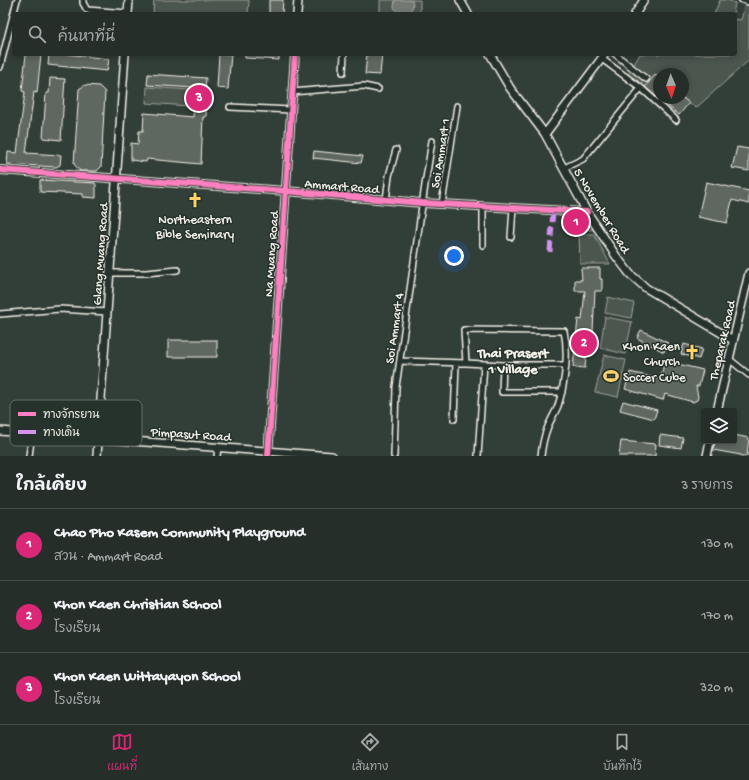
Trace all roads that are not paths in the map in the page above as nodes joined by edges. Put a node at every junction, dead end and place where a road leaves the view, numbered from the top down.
1 (17, 0) edge
2 (84, 0) edge
3 (129, 0) edge
4 (298, 0) edge
5 (460, 0) edge
6 (644, 0) edge
7 (742, 0) edge
8 (749, 2) edge
9 (14, 12) edge
10 (85, 12) edge
11 (128, 12) edge
12 (297, 12) edge
13 (467, 12) edge
14 (636, 12) edge
15 (12, 20) edge
16 (125, 56) edge
17 (294, 56) edge
18 (344, 56) edge
19 (491, 56) edge
20 (604, 56) edge
21 (617, 56) edge
22 (0, 67) edge
23 (343, 72) dead end
24 (646, 79) dead end
25 (641, 88) junction
26 (378, 89) dead end
27 (292, 92) junction
28 (457, 106) dead end
29 (230, 107) dead end
30 (291, 110) junction
31 (676, 120) dead end
32 (545, 134) junction
33 (432, 141) dead end
34 (396, 150) dead end
35 (564, 168) junction
36 (0, 170) edge
37 (117, 178) junction
38 (286, 190) junction
39 (386, 200) junction
40 (422, 203) junction
41 (442, 204) junction
42 (483, 206) junction
43 (513, 208) junction
44 (587, 212) junction
45 (511, 237) dead end
46 (483, 245) dead end
47 (177, 270) dead end
48 (110, 274) junction
49 (749, 274) edge
50 (748, 286) edge
51 (107, 312) junction
52 (0, 314) edge
53 (733, 340) junction
54 (729, 359) junction
55 (400, 361) junction
56 (456, 363) junction
57 (466, 363) junction
58 (484, 364) junction
59 (566, 365) junction
60 (503, 366) junction
61 (749, 375) edge
62 (562, 392) junction
63 (101, 400) edge
64 (718, 408) edge
65 (454, 419) dead end
66 (0, 431) edge
67 (10, 432) edge
68 (142, 441) edge
69 (709, 444) edge
70 (30, 446) edge
71 (98, 446) edge
72 (218, 447) junction
73 (269, 453) edge
74 (29, 456) edge
75 (97, 456) edge
76 (217, 456) edge
77 (332, 456) edge
78 (394, 456) edge
79 (478, 456) edge
80 (541, 456) edge
81 (707, 456) edge

1 - 9 street
2 - 10 street
3 - 11 street
4 - 12 street
5 - 13 street
6 - 14 street
7 - 8 street
15 - 22 street
16 - 37 street, Glang Muang Road
17 - 27 street, Na Muang Road
18 - 23 street
19 - 32 street, 5 November Road
20 - 25 street
20 - 32 street
21 - 24 street
25 - 31 street
25 - 35 street
26 - 27 street
27 - 30 street, Na Muang Road
28 - 41 street, Soi Ammart 1
29 - 30 street
30 - 38 street, Na Muang Road
32 - 35 street, 5 November Road
33 - 40 street, Soi Ammart 4
34 - 39 street
35 - 44 street, 5 November Road
36 - 37 street, Ammart Road
37 - 38 street, Ammart Road
37 - 48 street, Glang Muang Road
38 - 39 street, Ammart Road
38 - 73 street, Na Muang Road
39 - 40 street, Ammart Road
40 - 41 street, Ammart Road
40 - 55 street, Soi Ammart 4
41 - 42 street, Ammart Road
42 - 43 street, Ammart Road
42 - 46 street
43 - 44 street, Ammart Road
43 - 45 street
44 - 53 street, 5 November Road
47 - 48 street
48 - 51 street, Glang Muang Road
49 - 50 street, Theparak Road
50 - 53 street, Theparak Road
51 - 52 street
51 - 63 street, Glang Muang Road
53 - 54 street, Theparak Road
54 - 61 street
54 - 64 street, Theparak Road
55 - 56 street
55 - 78 street, Soi Ammart 4
56 - 57 street
56 - 65 street
57 - 58 street
57 - 59 street
58 - 60 street
58 - 79 street
59 - 60 street
59 - 62 street
60 - 62 street
62 - 80 street
66 - 67 street, Pimpasut Road
68 - 72 street, Pimpasut Road
69 - 81 street
70 - 74 street
71 - 75 street, Glang Muang Road
72 - 73 street, Pimpasut Road
72 - 76 street
73 - 77 street, Pimpasut Road

